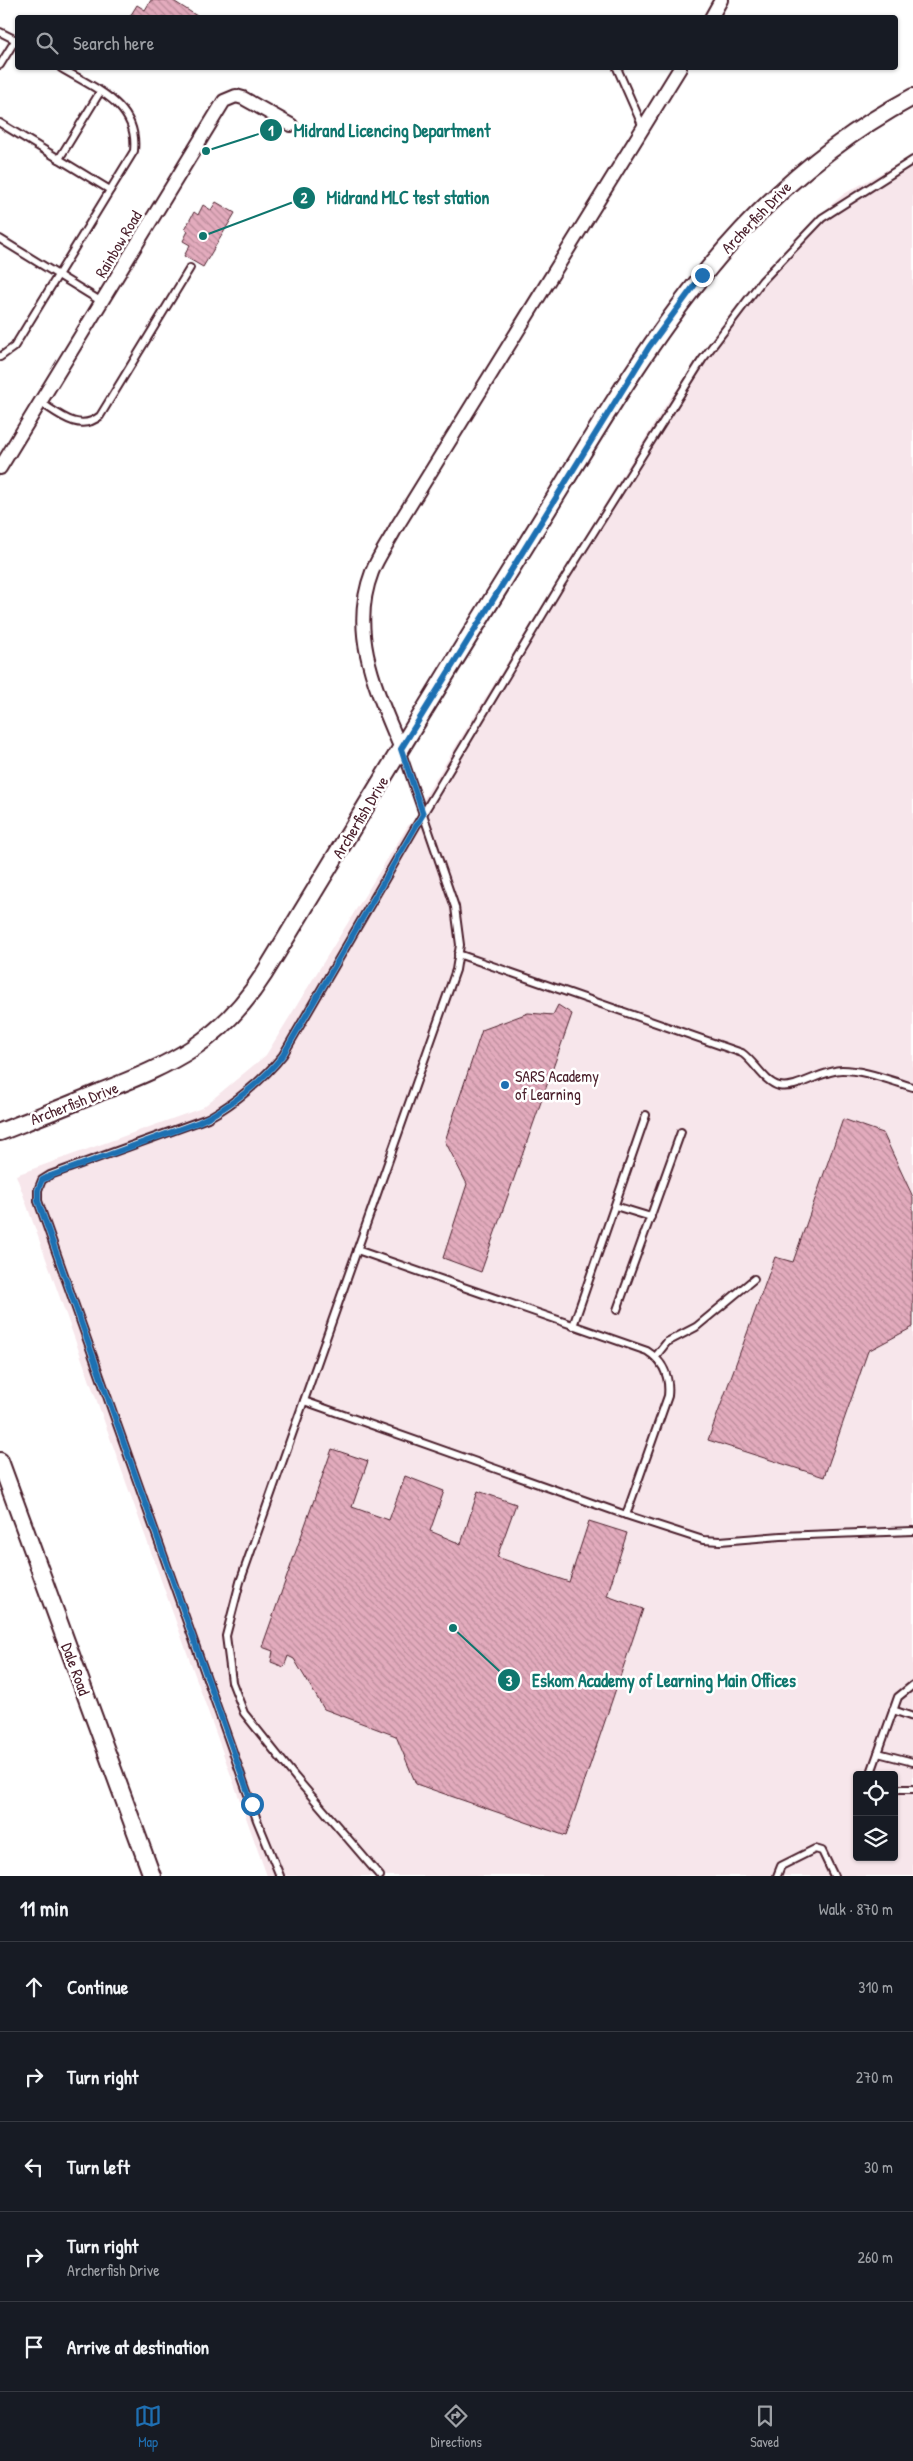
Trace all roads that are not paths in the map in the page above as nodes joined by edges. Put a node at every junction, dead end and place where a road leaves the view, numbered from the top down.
1 (722, 0) edge
2 (713, 15) edge
3 (0, 32) edge
4 (15, 39) edge
5 (15, 43) edge
6 (0, 64) edge
7 (64, 70) edge
8 (618, 70) edge
9 (679, 70) edge
10 (100, 92) junction
11 (913, 97) edge
12 (0, 123) edge
13 (291, 125) dead end
14 (643, 127) junction
15 (58, 159) junction
16 (913, 160) edge
17 (110, 190) junction
18 (0, 239) edge
19 (190, 268) dead end
20 (58, 275) junction
21 (102, 302) junction
22 (0, 357) edge
23 (40, 402) junction
24 (0, 468) edge
25 (401, 749) junction
26 (423, 814) junction
27 (458, 954) junction
28 (913, 1087) edge
29 (646, 1116) dead end
30 (0, 1132) edge
31 (681, 1132) dead end
32 (614, 1206) junction
33 (651, 1218) junction
34 (357, 1250) junction
35 (754, 1279) dead end
36 (617, 1310) dead end
37 (573, 1326) junction
38 (656, 1356) junction
39 (304, 1401) junction
40 (0, 1461) edge
41 (626, 1515) junction
42 (913, 1531) edge
43 (913, 1685) edge
44 (893, 1710) junction
45 (913, 1717) edge
46 (878, 1753) junction
47 (913, 1762) edge
48 (872, 1771) edge
49 (898, 1789) edge
50 (913, 1790) edge
51 (152, 1876) edge
52 (280, 1876) edge
53 (380, 1876) edge
54 (776, 1876) edge
55 (834, 1876) edge

1 - 2 street
3 - 4 lane
5 - 6 lane
7 - 10 lane
8 - 14 lane
9 - 14 street
10 - 15 lane
10 - 17 lane
11 - 25 street, Archerfish Drive
12 - 15 lane
13 - 21 street, Rainbow Road
14 - 25 street
15 - 17 lane
16 - 26 lane
17 - 20 lane
18 - 20 lane
19 - 23 lane
20 - 21 lane
20 - 22 lane
21 - 23 street, Rainbow Road
23 - 24 street, Rainbow Road
25 - 26 lane
25 - 30 street, Archerfish Drive
26 - 27 lane
26 - 52 lane
27 - 28 lane
27 - 34 lane
29 - 32 lane
31 - 33 lane
32 - 33 lane
32 - 37 lane
33 - 36 lane
34 - 37 lane
34 - 39 lane
35 - 38 lane
37 - 38 lane
38 - 41 lane
39 - 41 lane
39 - 53 lane
40 - 51 street, Dale Road
41 - 42 lane
43 - 44 lane
44 - 45 lane
44 - 46 lane
46 - 47 lane
46 - 48 lane
49 - 50 lane
54 - 55 lane

